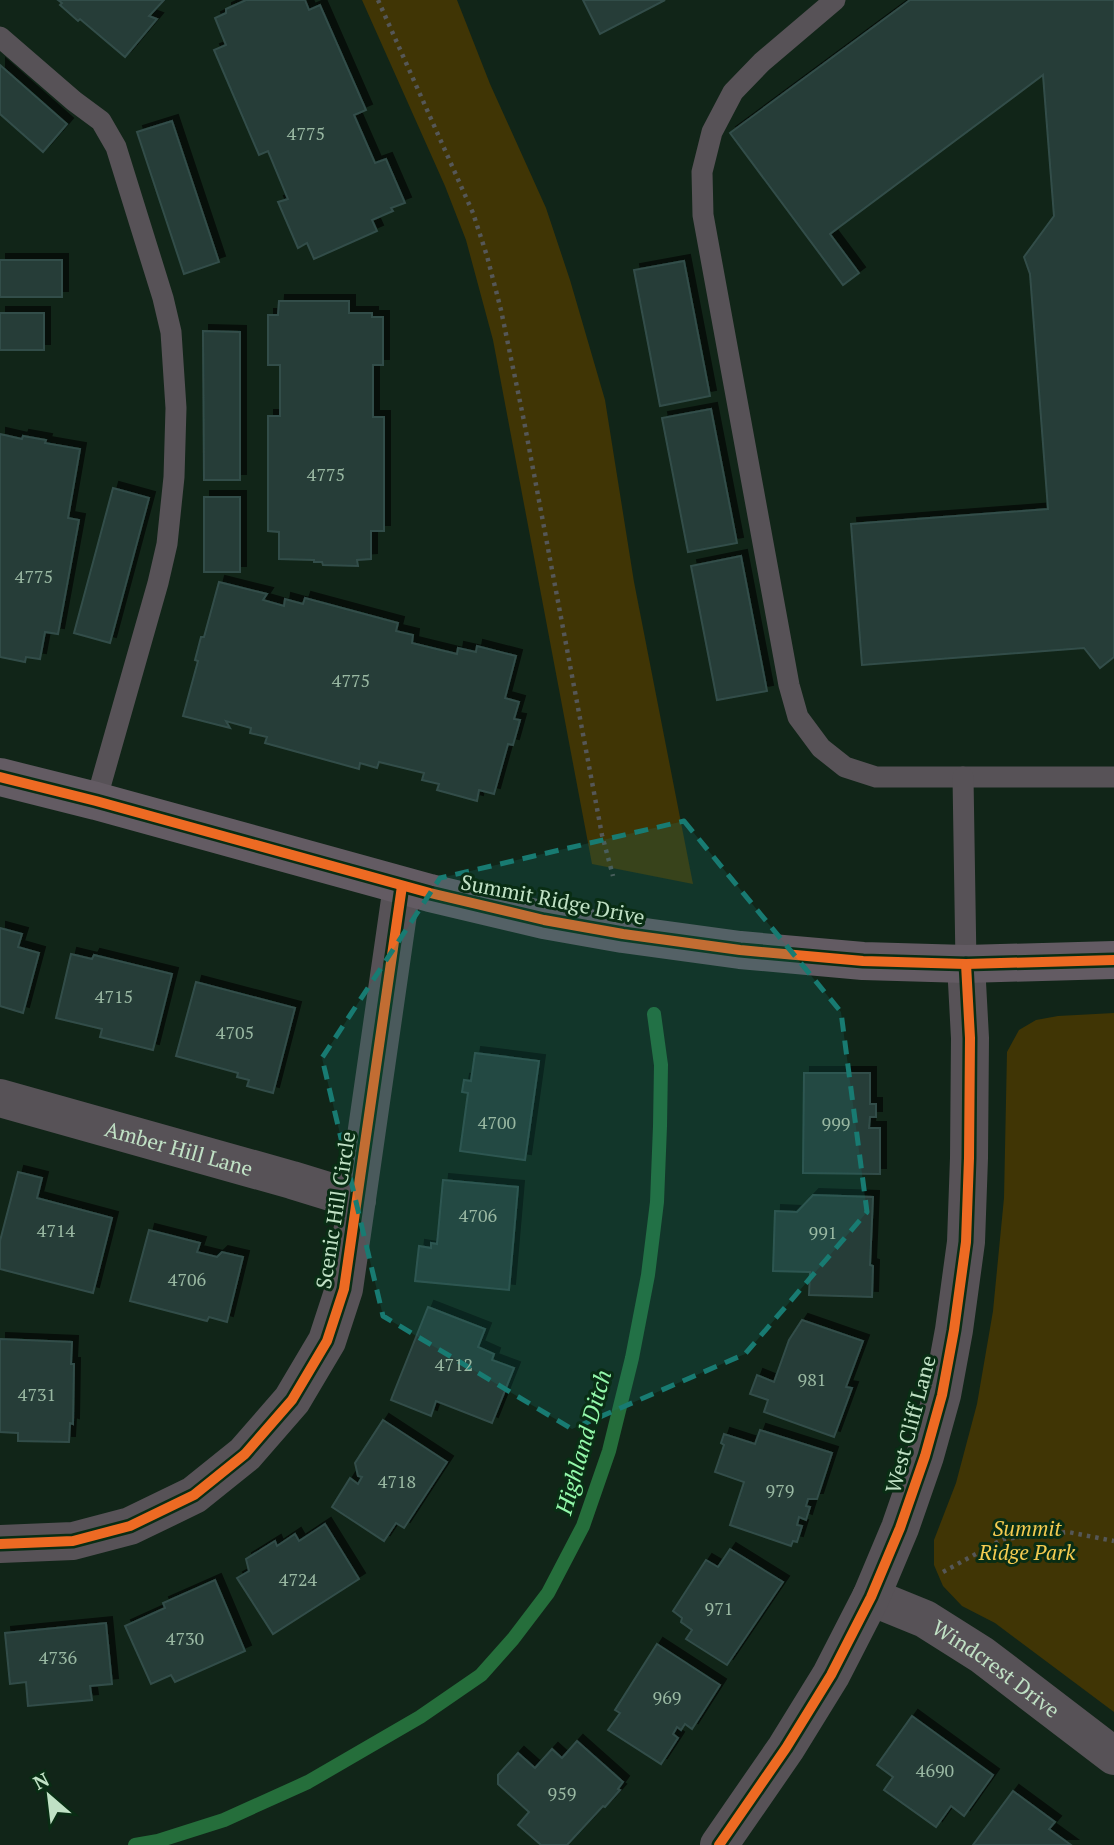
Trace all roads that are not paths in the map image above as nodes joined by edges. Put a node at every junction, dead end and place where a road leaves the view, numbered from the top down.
1 (835, 0) edge
2 (0, 37) edge
3 (0, 776) edge
4 (963, 777) junction
5 (1114, 777) edge
6 (96, 801) junction
7 (402, 886) junction
8 (1114, 960) edge
9 (967, 964) junction
10 (0, 1098) edge
11 (357, 1200) junction
12 (0, 1544) edge
13 (871, 1597) junction
14 (1114, 1756) edge
15 (719, 1845) edge

1 - 4 lane
2 - 6 lane
3 - 6 street, Summit Ridge Drive
4 - 5 lane
4 - 9 lane
6 - 7 street, Summit Ridge Drive
7 - 9 street, Summit Ridge Drive
7 - 11 street, Scenic Hill Circle
8 - 9 street, Summit Ridge Drive
9 - 13 street, West Cliff Lane
10 - 11 street, Amber Hill Lane
11 - 12 street, Scenic Hill Circle
13 - 14 street, Windcrest Drive
13 - 15 street, West Cliff Lane

